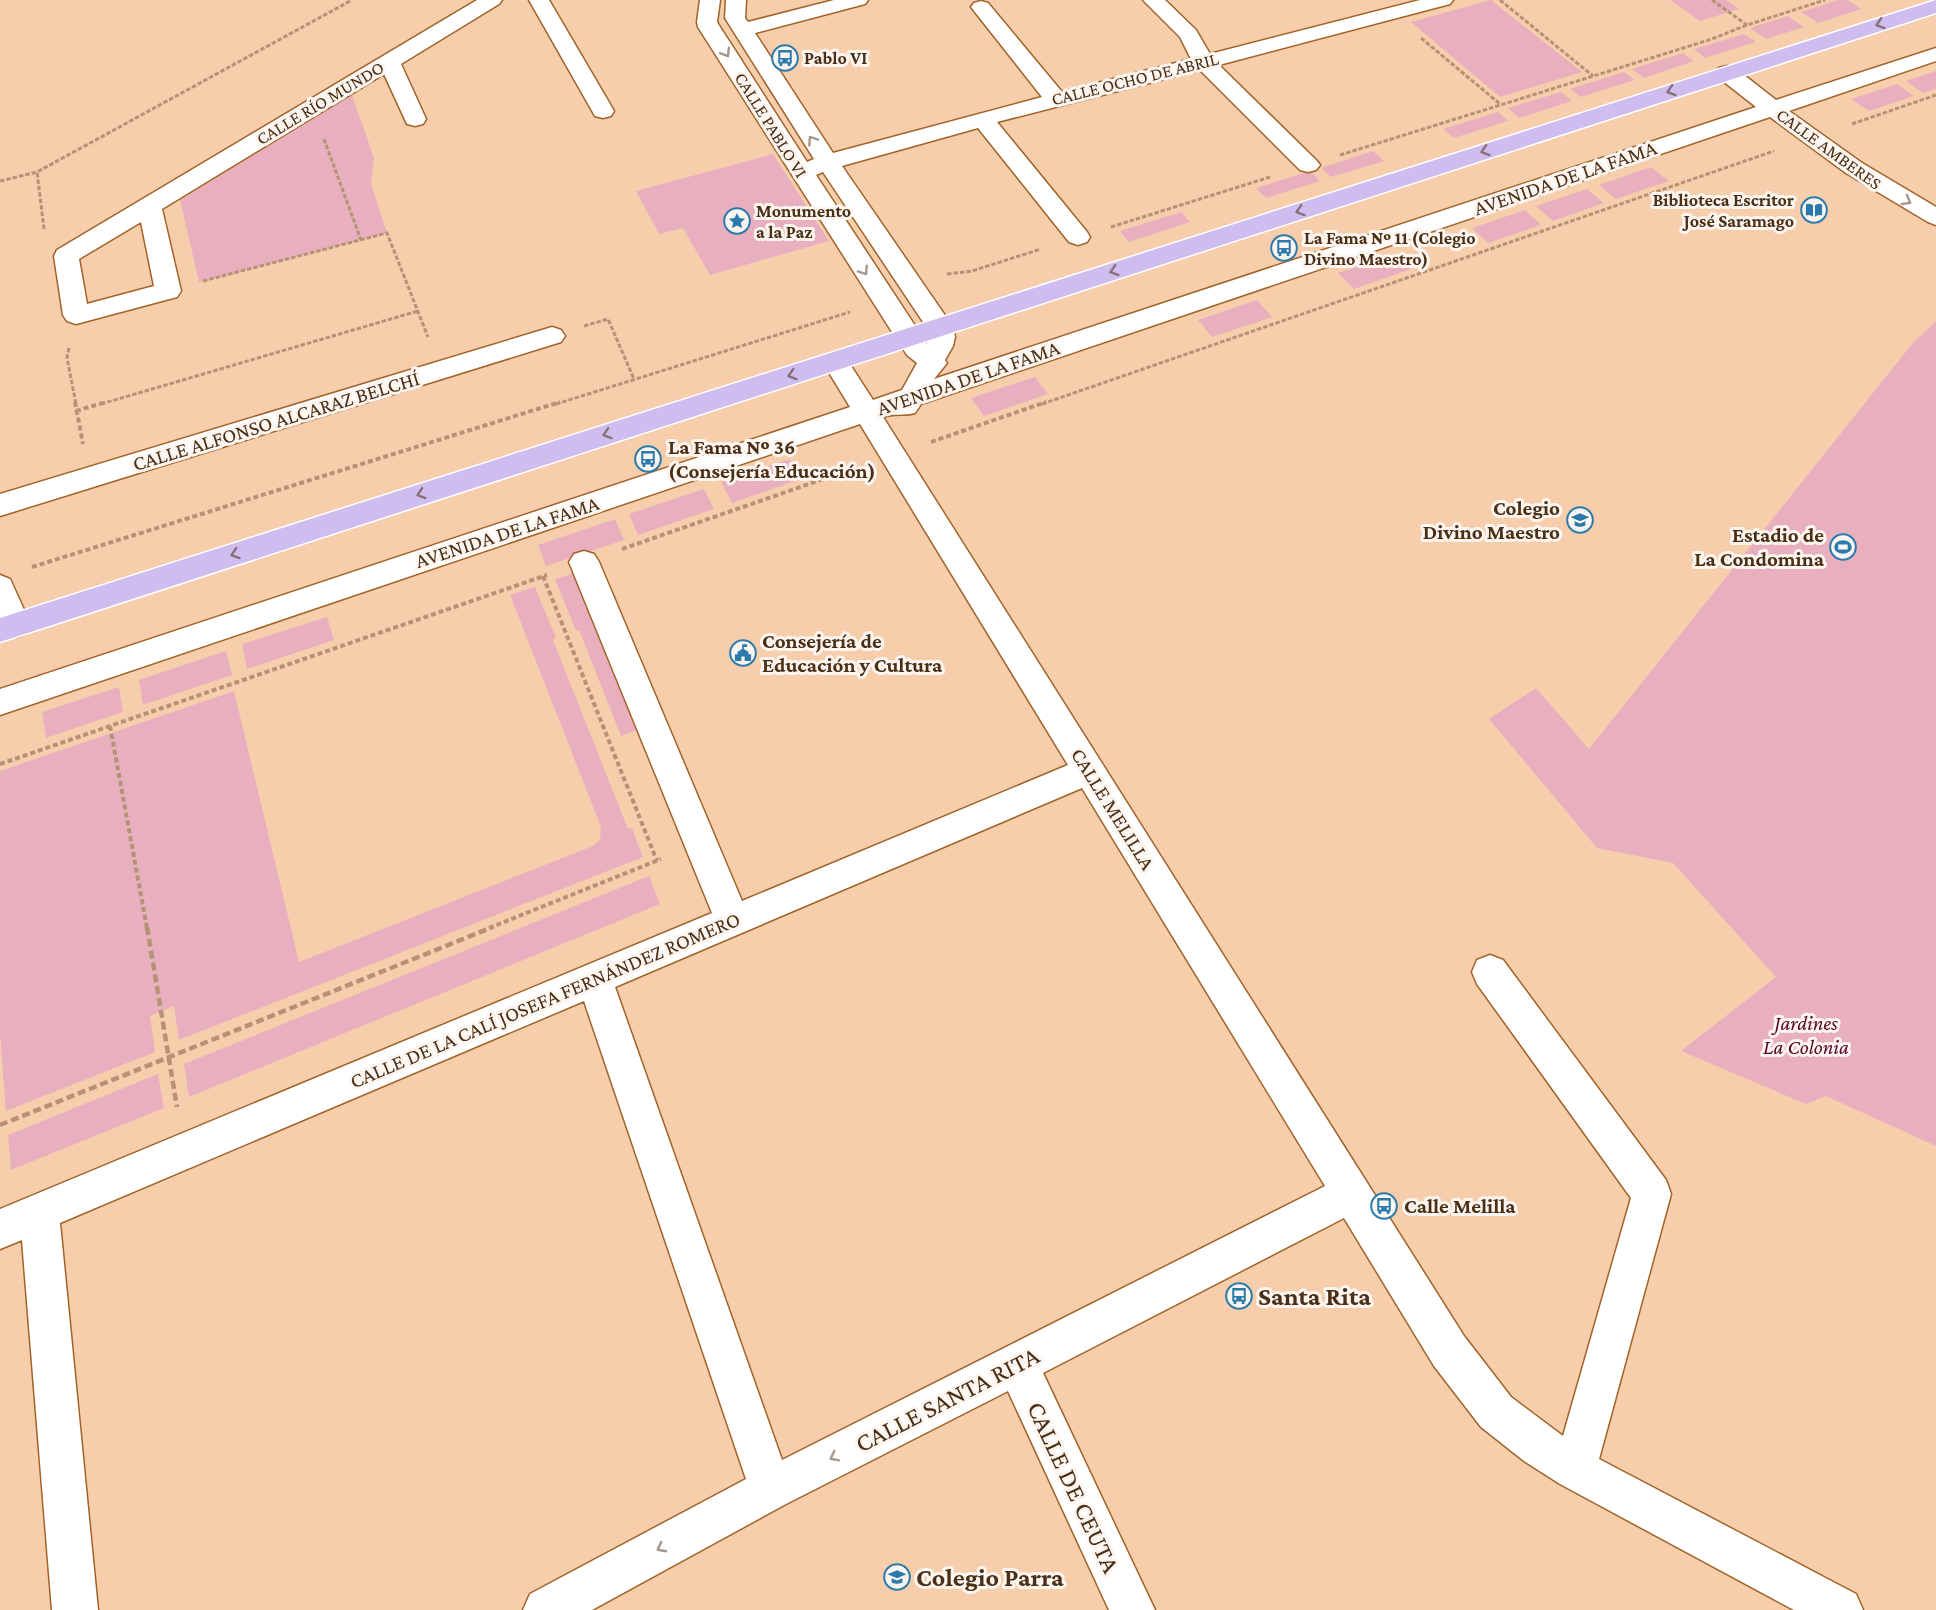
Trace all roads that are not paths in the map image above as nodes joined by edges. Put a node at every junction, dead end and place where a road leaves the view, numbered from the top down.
1 (492, 0) edge
2 (539, 0) edge
3 (710, 0) edge
4 (736, 0) edge
5 (858, 0) edge
6 (1153, 0) edge
7 (1443, 0) edge
8 (1936, 6) edge
9 (981, 7) dead end
10 (742, 30) junction
11 (1936, 54) edge
12 (1203, 61) junction
13 (390, 62) junction
14 (1726, 73) junction
15 (1056, 99) junction
16 (1773, 108) junction
17 (603, 111) dead end
18 (415, 119) dead end
19 (983, 119) junction
20 (828, 162) junction
21 (1308, 165) road end
22 (801, 172) junction
23 (149, 206) junction
24 (1936, 217) edge
25 (1078, 237) road end
26 (940, 327) junction
27 (552, 336) road end
28 (908, 337) junction
29 (835, 361) junction
30 (932, 361) junction
31 (1000, 367) junction
32 (911, 397) junction
33 (866, 412) junction
34 (894, 455) junction
35 (0, 505) edge
36 (584, 562) road end
37 (11, 579) edge
38 (8, 627) edge
39 (0, 702) edge
40 (1089, 771) junction
41 (733, 921) junction
42 (1490, 972) dead end
43 (594, 979) junction
44 (1351, 1194) junction
45 (39, 1212) junction
46 (0, 1228) edge
47 (1017, 1363) junction
48 (1575, 1469) junction
49 (771, 1489) junction
50 (75, 1610) edge
51 (546, 1610) edge
52 (1132, 1610) edge
53 (1840, 1610) edge

1 - 13 street, CALLE RÍO MUNDO
2 - 17 street
3 -> 22 street, CALLE PABLO VI
4 - 10 street, CALLE PABLO VI
5 - 10 street
6 - 12 street
7 - 12 street, CALLE OCHO DE ABRIL
8 -> 14 main road
9 - 15 street
20 -> 10 street, CALLE PABLO VI
11 - 16 street, AVENIDA DE LA FAMA
12 - 15 street, CALLE OCHO DE ABRIL
12 - 21 street
13 - 18 street
13 - 23 street, CALLE RÍO MUNDO
14 - 16 street, CALLE AMBERES
14 -> 26 main road
15 - 19 street, CALLE OCHO DE ABRIL
16 -> 24 street, CALLE AMBERES
16 - 31 street, AVENIDA DE LA FAMA
19 - 20 street, CALLE OCHO DE ABRIL
19 - 25 street
20 - 22 street, CALLE OCHO DE ABRIL
20 - 26 street, CALLE PABLO VI
22 -> 28 street, CALLE PABLO VI
23 - 23 street, CALLE RÍO MUNDO
26 - 28 main road
26 - 30 street
27 - 35 street, CALLE ALFONSO ALCARAZ BELCHÍ
28 - 29 main road
28 - 30 street
28 - 32 street
29 - 33 street, CALLE MELILLA
29 -> 38 main road
30 - 31 street
30 - 32 street
31 - 32 street, AVENIDA DE LA FAMA
32 - 33 street, AVENIDA DE LA FAMA
32 - 34 street
33 - 34 street, CALLE MELILLA
33 - 39 street, AVENIDA DE LA FAMA
34 - 40 street, CALLE MELILLA
36 - 41 street
37 - 38 street
40 - 41 street, CALLE DE LA CALÍ JOSEFA FERNÁNDEZ ROMERO
40 - 44 street, CALLE MELILLA
41 - 43 street, CALLE DE LA CALÍ JOSEFA FERNÁNDEZ ROMERO
42 - 48 street
43 - 45 street, CALLE DE LA CALÍ JOSEFA FERNÁNDEZ ROMERO
43 - 49 street
44 - 47 street, CALLE SANTA RITA
44 - 48 street, CALLE MELILLA
45 - 46 street, CALLE DE LA CALÍ JOSEFA FERNÁNDEZ ROMERO
45 - 50 street
47 -> 49 street, CALLE SANTA RITA
47 - 52 street, CALLE DE CEUTA
48 - 53 street, CALLE MELILLA
49 -> 51 street, CALLE SANTA RITA

